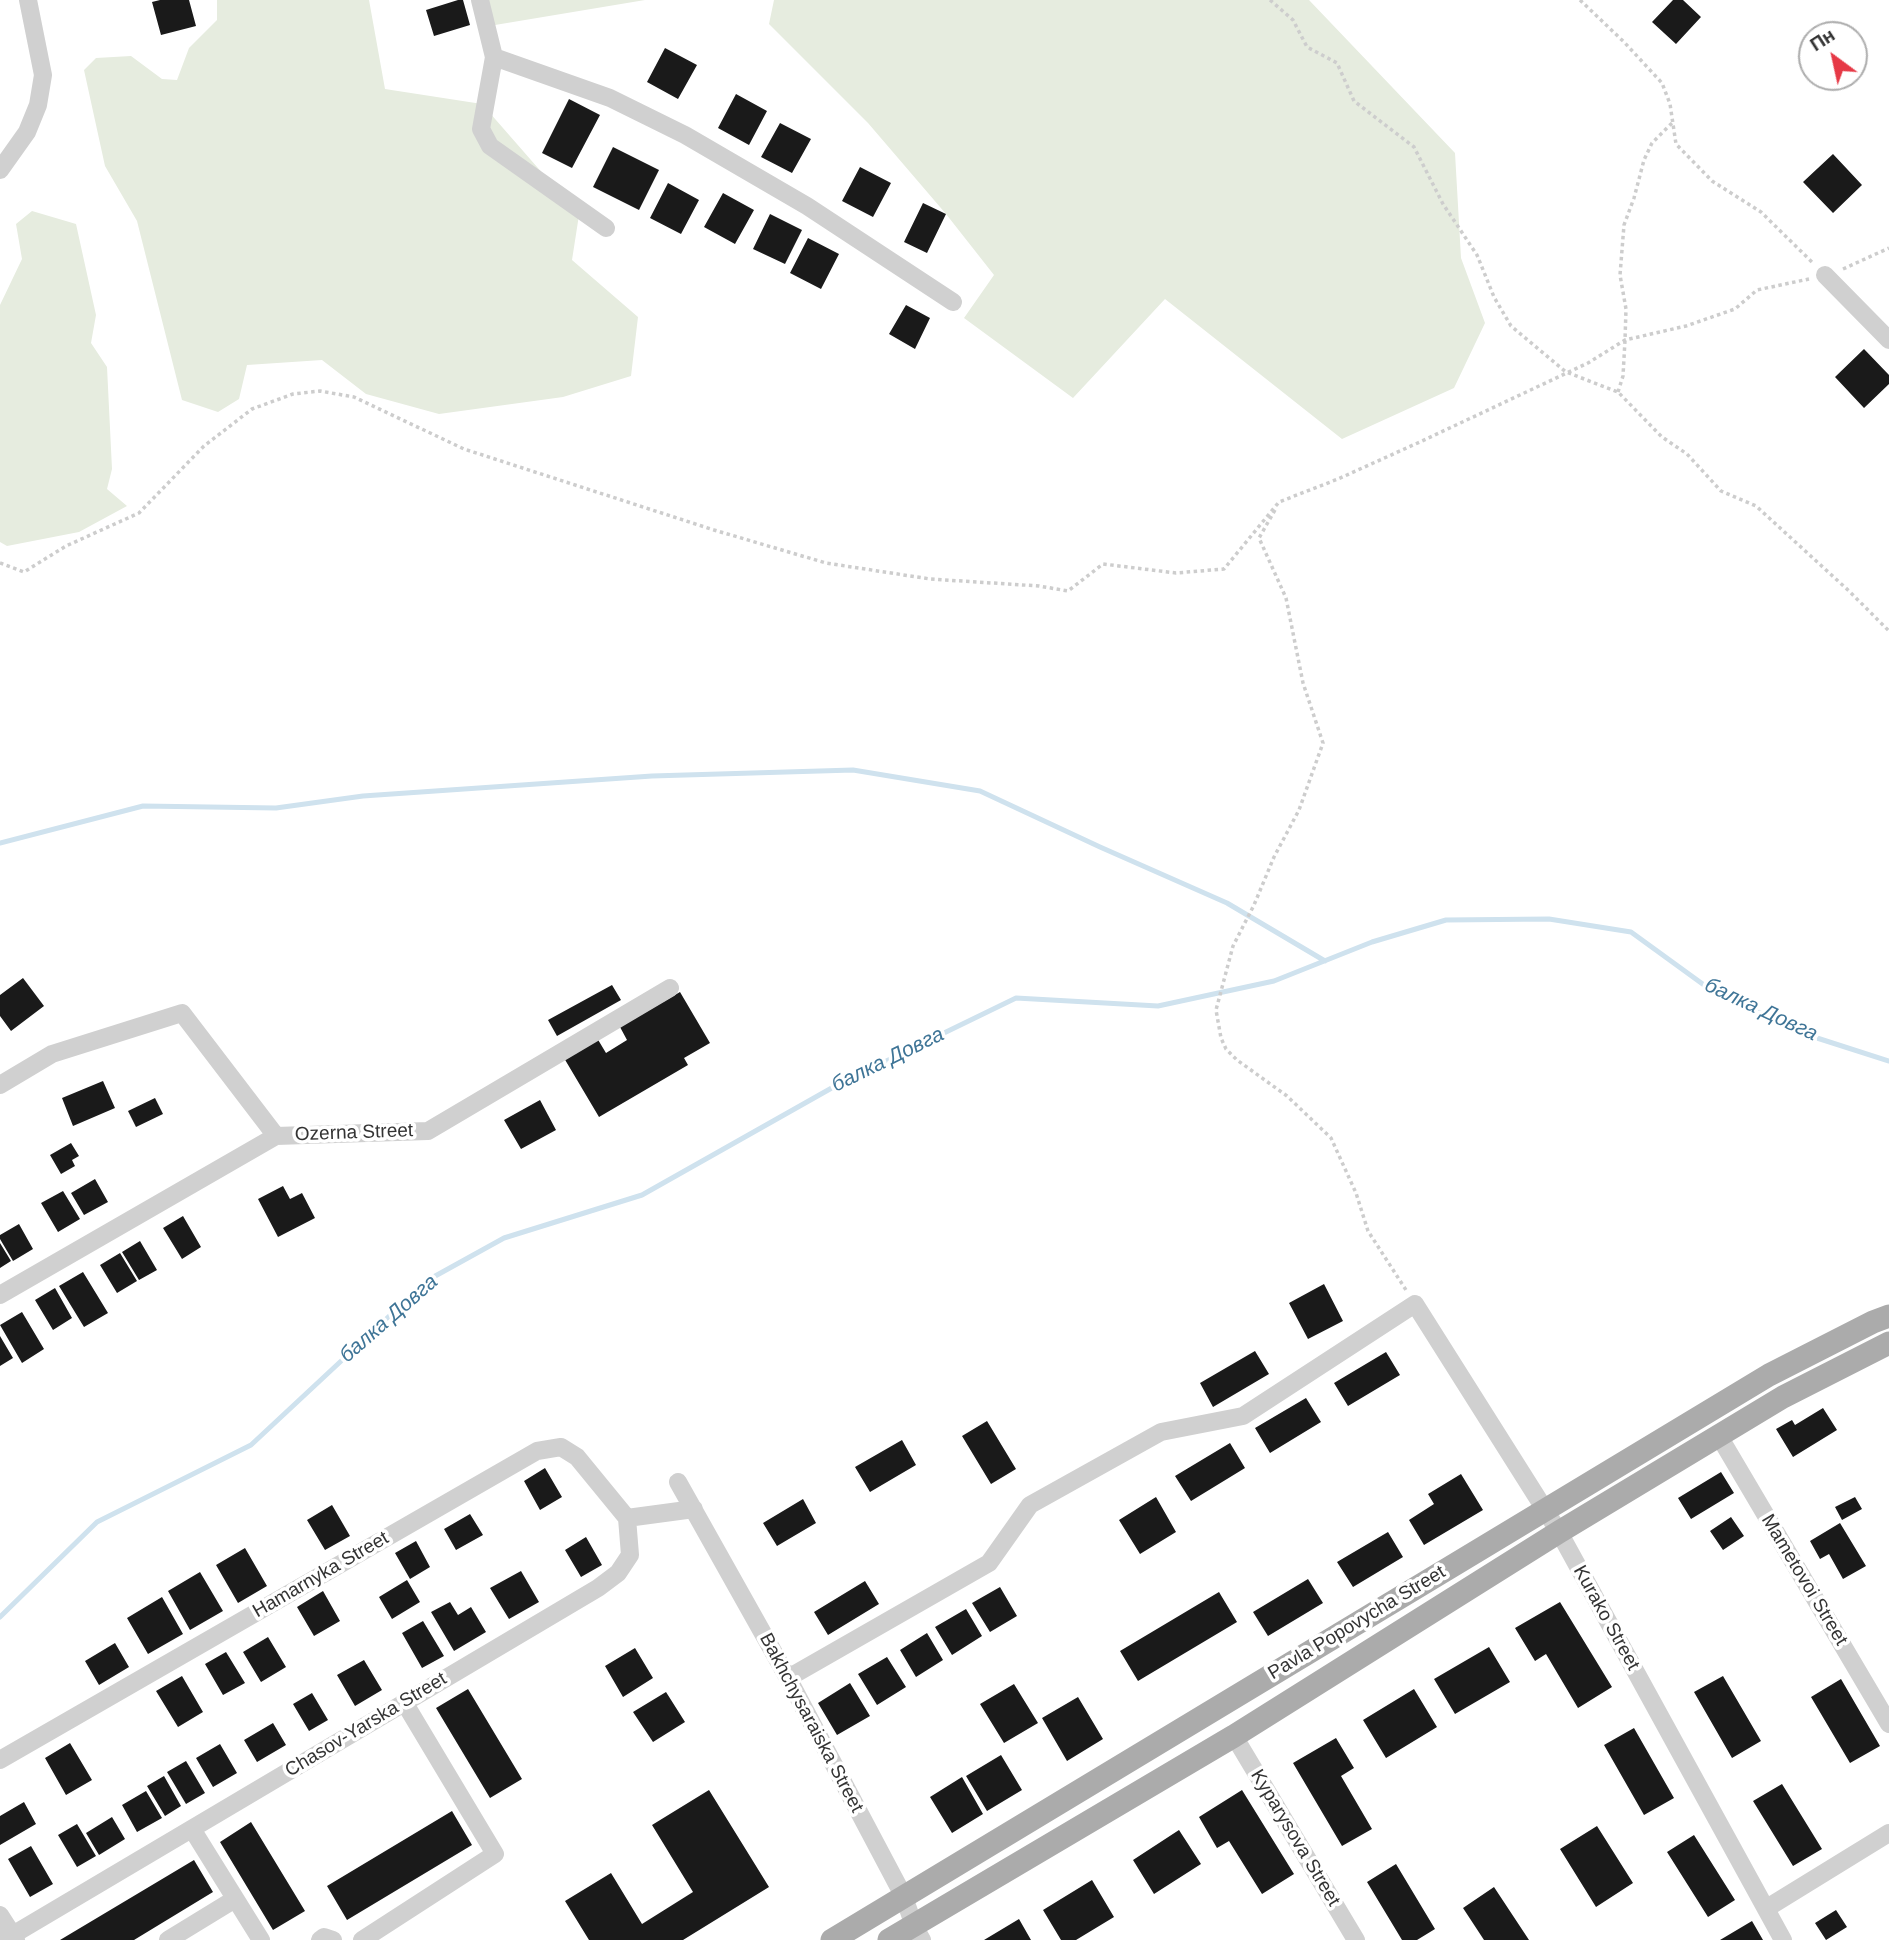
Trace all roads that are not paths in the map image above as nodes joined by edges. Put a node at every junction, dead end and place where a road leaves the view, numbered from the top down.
1 (28, 0) edge
2 (480, 0) edge
3 (494, 57) junction
4 (0, 170) edge
5 (606, 228) dead end
6 (1825, 275) road end
7 (953, 302) dead end
8 (1889, 340) edge
9 (670, 988) dead end
10 (0, 1084) edge
11 (276, 1136) junction
12 (0, 1295) edge
13 (1889, 1316) edge
14 (1889, 1343) edge
15 (1719, 1436) junction
16 (678, 1482) dead end
17 (694, 1509) junction
18 (1545, 1509) junction
19 (627, 1518) junction
20 (1559, 1532) junction
21 (788, 1678) junction
22 (404, 1702) junction
23 (1889, 1724) edge
24 (1234, 1736) junction
25 (0, 1760) edge
26 (192, 1829) junction
27 (1889, 1833) edge
28 (904, 1897) junction
29 (235, 1899) junction
30 (1767, 1908) junction
31 (0, 1915) edge
32 (918, 1933) edge
33 (11, 1938) edge
34 (168, 1940) edge
35 (261, 1940) edge
36 (320, 1940) edge
37 (333, 1940) edge
38 (362, 1940) edge
39 (832, 1940) edge
40 (890, 1940) edge
41 (1356, 1940) edge
42 (1783, 1940) edge

1 - 4 street
2 - 3 street
3 - 5 street
3 - 7 street
6 - 8 street
9 - 11 street, Ozerna Street
10 - 11 street
11 - 12 street, Ozerna Street
13 - 18 main road, Pavla Popovycha Street
14 - 15 main road, Pavla Popovycha Street
15 - 20 main road, Pavla Popovycha Street
15 - 23 street, Mametovoi Street
16 - 17 street, Bakhchysaraiska Street
17 - 19 street
17 - 21 street, Bakhchysaraiska Street
18 - 20 street, Kurako Street
18 - 21 street, Kurako Street
18 - 28 main road, Pavla Popovycha Street
19 - 22 street, Chasov-Yarska Street
19 - 25 street, Hamarnyka Street
20 - 24 main road, Pavla Popovycha Street
20 - 30 street, Kurako Street
21 - 28 street, Bakhchysaraiska Street
22 - 26 street, Chasov-Yarska Street
22 - 38 street
24 - 32 main road, Pavla Popovycha Street
24 - 41 street, Kyparysova Street
26 - 29 street
26 - 33 street, Chasov-Yarska Street
27 - 30 street
28 - 32 street, Bakhchysaraiska Street
28 - 39 main road, Pavla Popovycha Street
29 - 34 street
29 - 35 street
30 - 42 street, Kurako Street
31 - 33 street
32 - 40 main road, Pavla Popovycha Street
36 - 37 street

